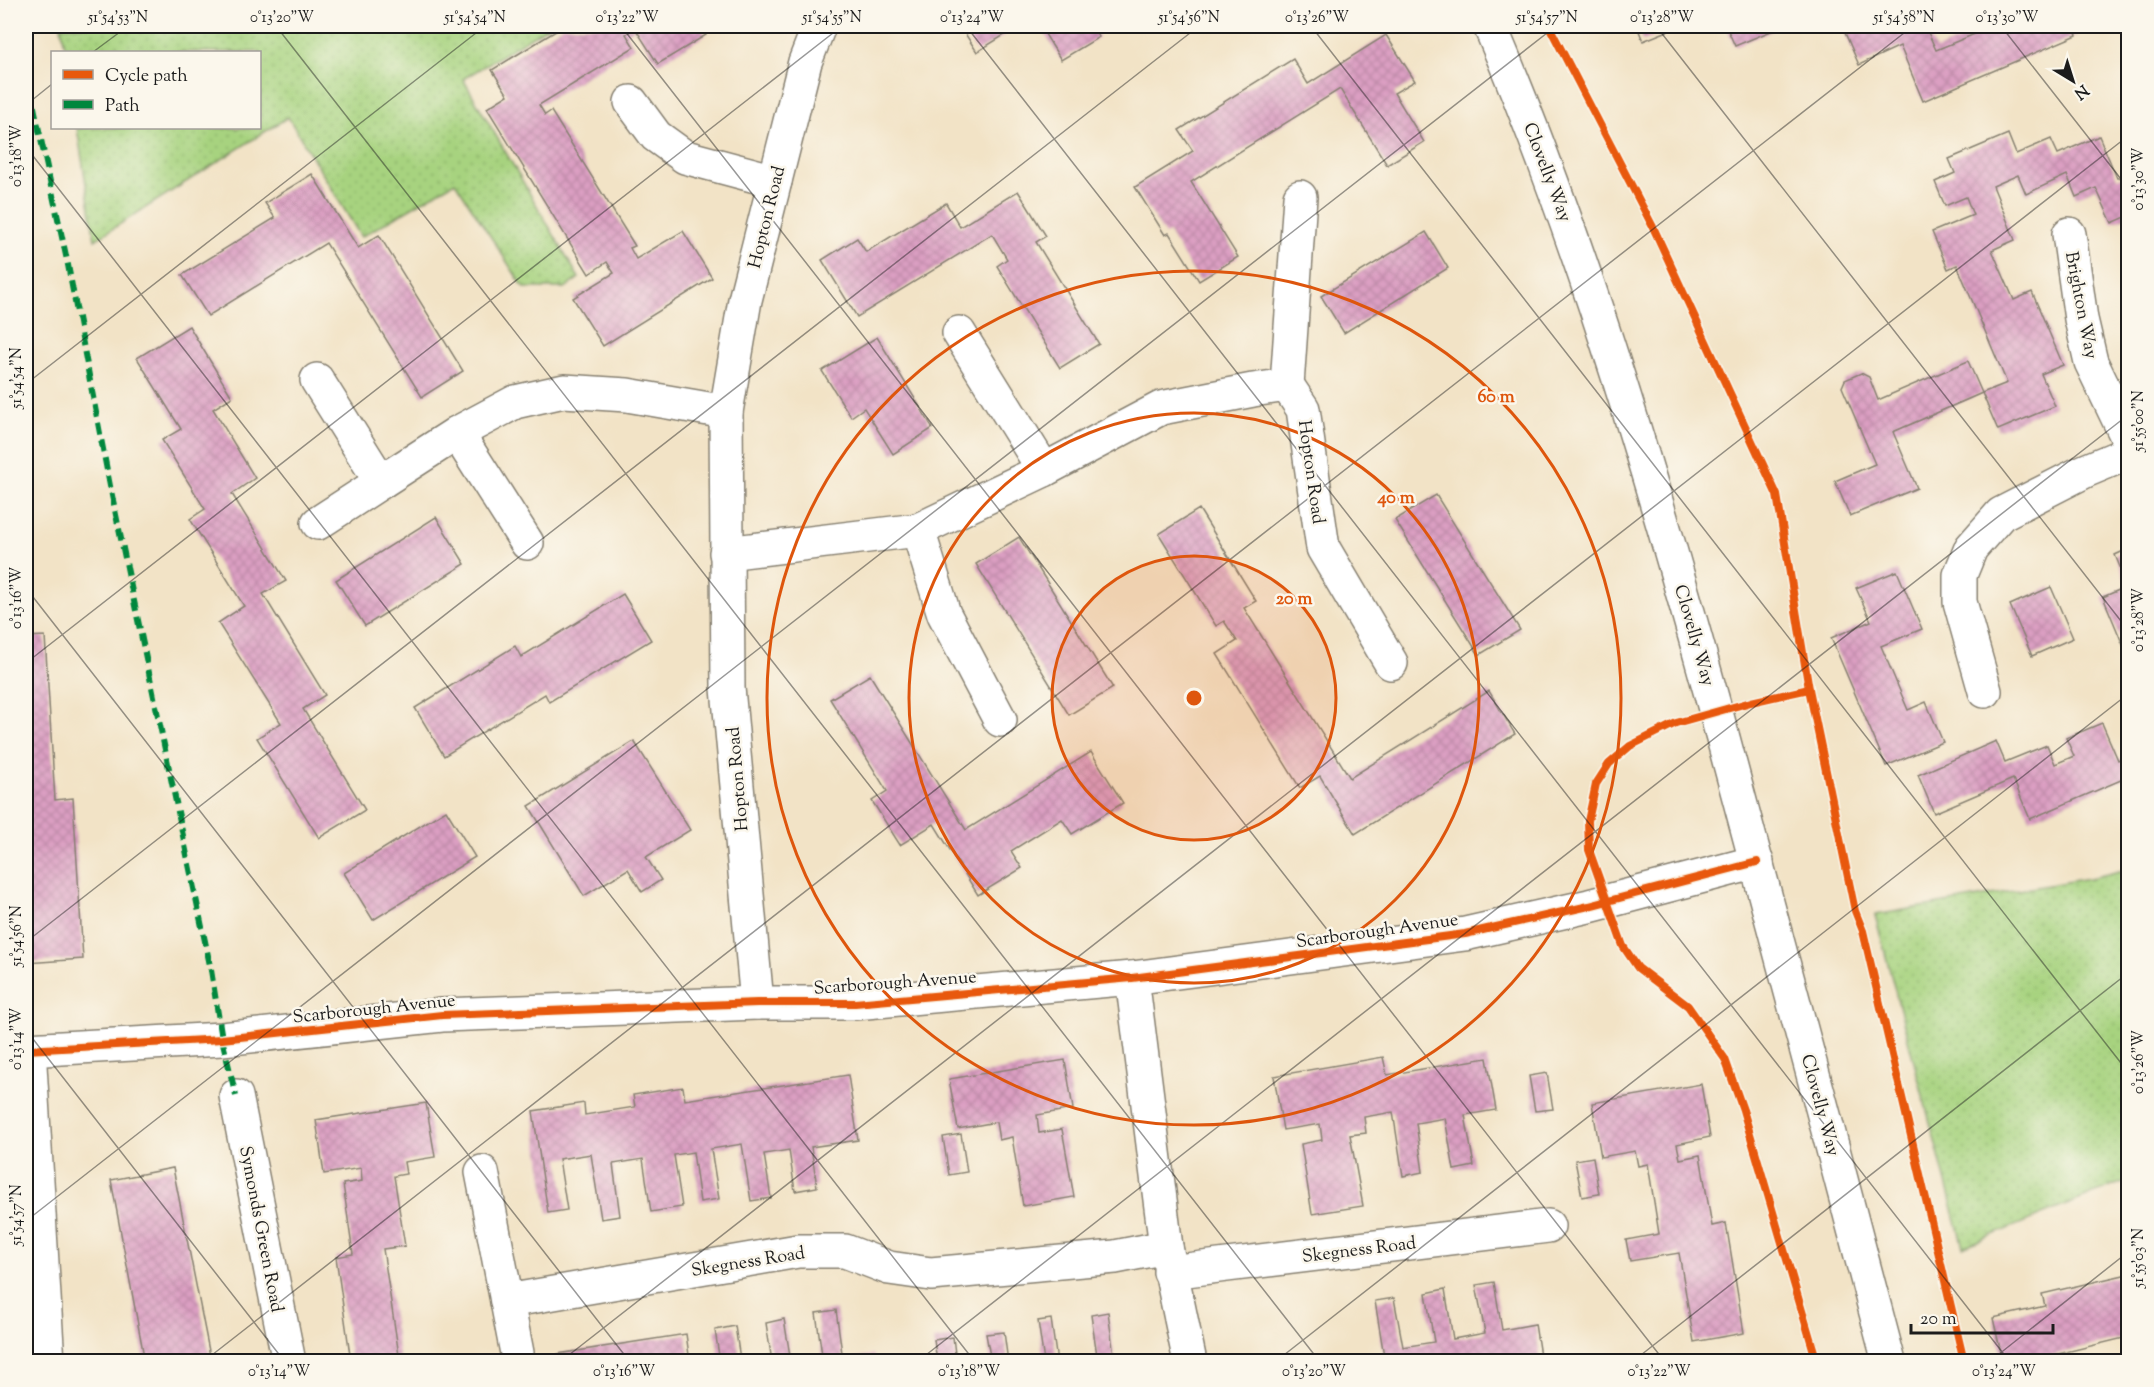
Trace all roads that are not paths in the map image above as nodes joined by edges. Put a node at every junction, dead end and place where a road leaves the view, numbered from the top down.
1 (819, 26) edge
2 (1490, 26) edge
3 (631, 102) dead end
4 (775, 181) junction
5 (1300, 197) dead end
6 (2069, 234) dead end
7 (959, 333) dead end
8 (317, 380) dead end
9 (1287, 385) junction
10 (726, 412) junction
11 (457, 433) junction
12 (2128, 439) edge
13 (2128, 453) edge
14 (1044, 470) junction
15 (381, 482) junction
16 (318, 523) dead end
17 (918, 530) junction
18 (527, 543) dead end
19 (726, 554) junction
20 (1390, 663) dead end
21 (1984, 691) dead end
22 (1000, 720) dead end
23 (1757, 862) junction
24 (1132, 978) junction
25 (757, 1003) junction
26 (27, 1049) edge
27 (236, 1096) dead end
28 (482, 1172) dead end
29 (1548, 1226) dead end
30 (1168, 1260) junction
31 (507, 1301) junction
32 (517, 1353) dead end
33 (48, 1362) edge
34 (289, 1362) edge
35 (1190, 1362) edge
36 (1889, 1362) edge

1 - 4 street, Hopton Road
2 - 23 street, Clovelly Way
3 - 4 street
4 - 10 street, Hopton Road
5 - 9 street
6 - 12 street, Brighton Way
7 - 14 street
8 - 15 street
9 - 14 street
9 - 20 street, Hopton Road
10 - 11 street
10 - 19 street, Hopton Road
11 - 15 street
11 - 18 street
13 - 21 street
14 - 17 street
15 - 16 street
17 - 19 street
17 - 22 street
19 - 25 street, Hopton Road
23 - 24 street, Scarborough Avenue
23 - 36 street, Clovelly Way
24 - 25 street, Scarborough Avenue
24 - 30 street
25 - 26 street, Scarborough Avenue
26 - 33 street
27 - 34 street, Symonds Green Road
28 - 31 street
29 - 30 street, Skegness Road
30 - 31 street, Skegness Road
30 - 35 street
31 - 32 street

